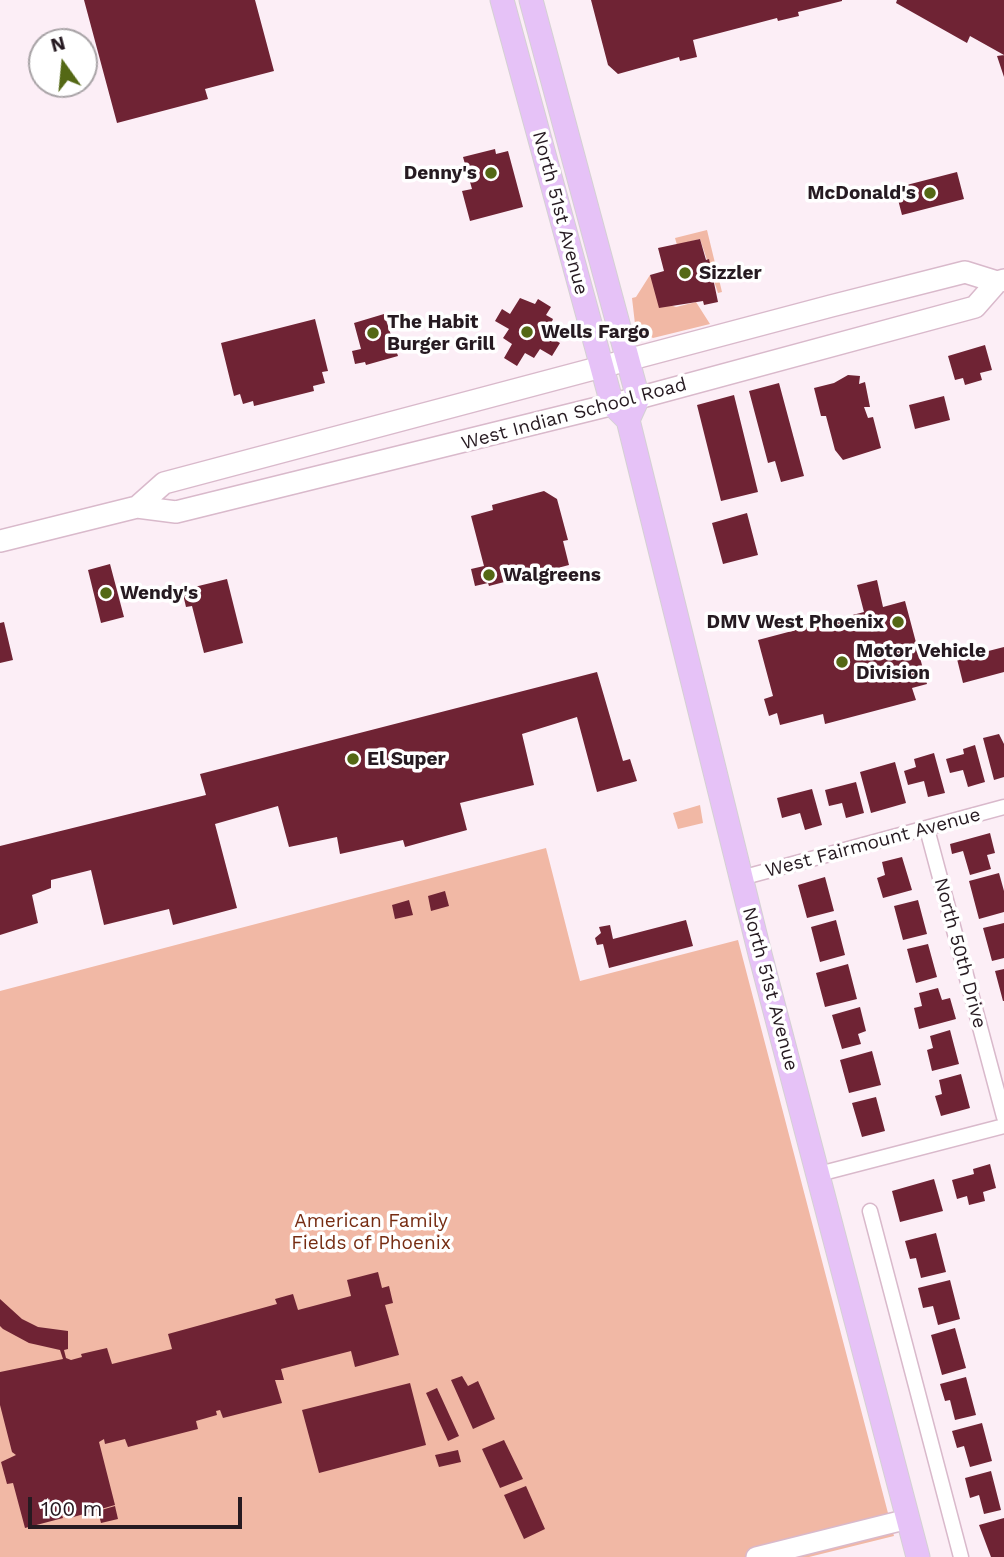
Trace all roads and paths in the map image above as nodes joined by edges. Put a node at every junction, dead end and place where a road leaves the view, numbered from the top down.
1 (502, 0) edge
2 (531, 0) edge
3 (1000, 281) edge
4 (627, 362) junction
5 (603, 369) junction
6 (638, 398) junction
7 (620, 412) junction
8 (137, 507) junction
9 (0, 541) edge
10 (1004, 807) edge
11 (926, 829) junction
12 (741, 878) junction
13 (1004, 1117) edge
14 (1004, 1126) edge
15 (819, 1174) junction
16 (870, 1211) dead end
17 (908, 1519) junction
18 (756, 1557) edge
19 (918, 1557) edge
20 (961, 1557) edge

1 - 5 main road, North 51st Avenue
2 - 4 main road, North 51st Avenue
3 - 4 main road, West Indian School Road
3 - 6 main road, West Indian School Road
4 - 5 main road, West Indian School Road
4 - 6 main road, North 51st Avenue
5 - 7 main road, North 51st Avenue
5 - 8 main road, West Indian School Road
6 - 7 main road
7 - 8 main road, West Indian School Road
7 - 12 main road, North 51st Avenue
8 - 9 main road, West Indian School Road
10 - 11 street, West Fairmount Avenue
11 - 12 street, West Fairmount Avenue
11 - 13 street, North 50th Drive
12 - 15 main road, North 51st Avenue
14 - 15 street
15 - 17 main road, North 51st Avenue
16 - 20 street
17 - 18 street
17 - 19 main road, North 51st Avenue

